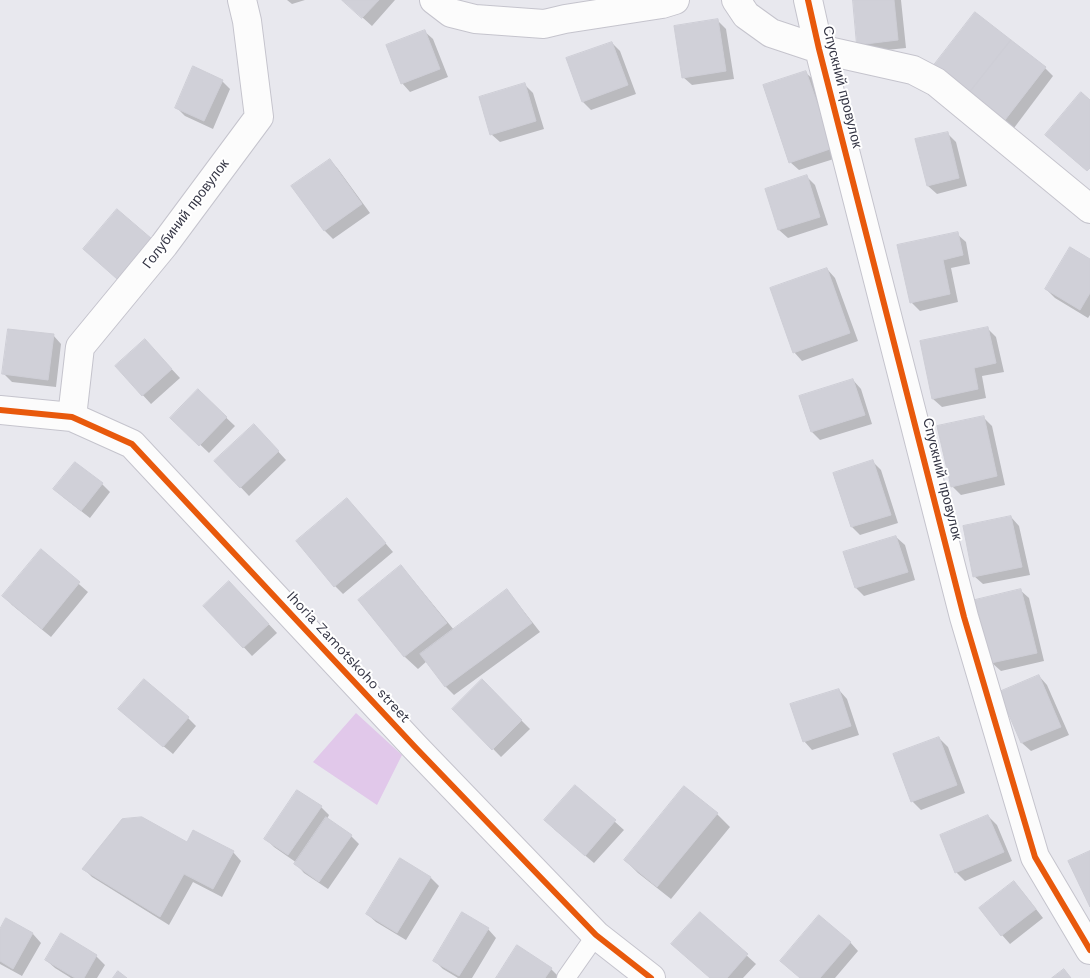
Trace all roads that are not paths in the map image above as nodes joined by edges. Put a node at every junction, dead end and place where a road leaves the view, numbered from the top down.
1 (242, 0) edge
2 (434, 0) edge
3 (675, 0) edge
4 (736, 0) edge
5 (808, 0) edge
6 (819, 49) junction
7 (1090, 209) edge
8 (0, 410) edge
9 (72, 417) junction
10 (596, 935) junction
11 (1090, 950) edge
12 (566, 978) edge
13 (651, 978) edge

1 - 9 street, Голубиний провулок
2 - 3 street
4 - 6 street
5 - 6 street, Спускний провулок
6 - 7 street
6 - 11 street, Спускний провулок
8 - 9 street, Ihoria Zamotskoho street
9 - 10 street, Ihoria Zamotskoho street
10 - 12 lane
10 - 13 street, Ihoria Zamotskoho street

